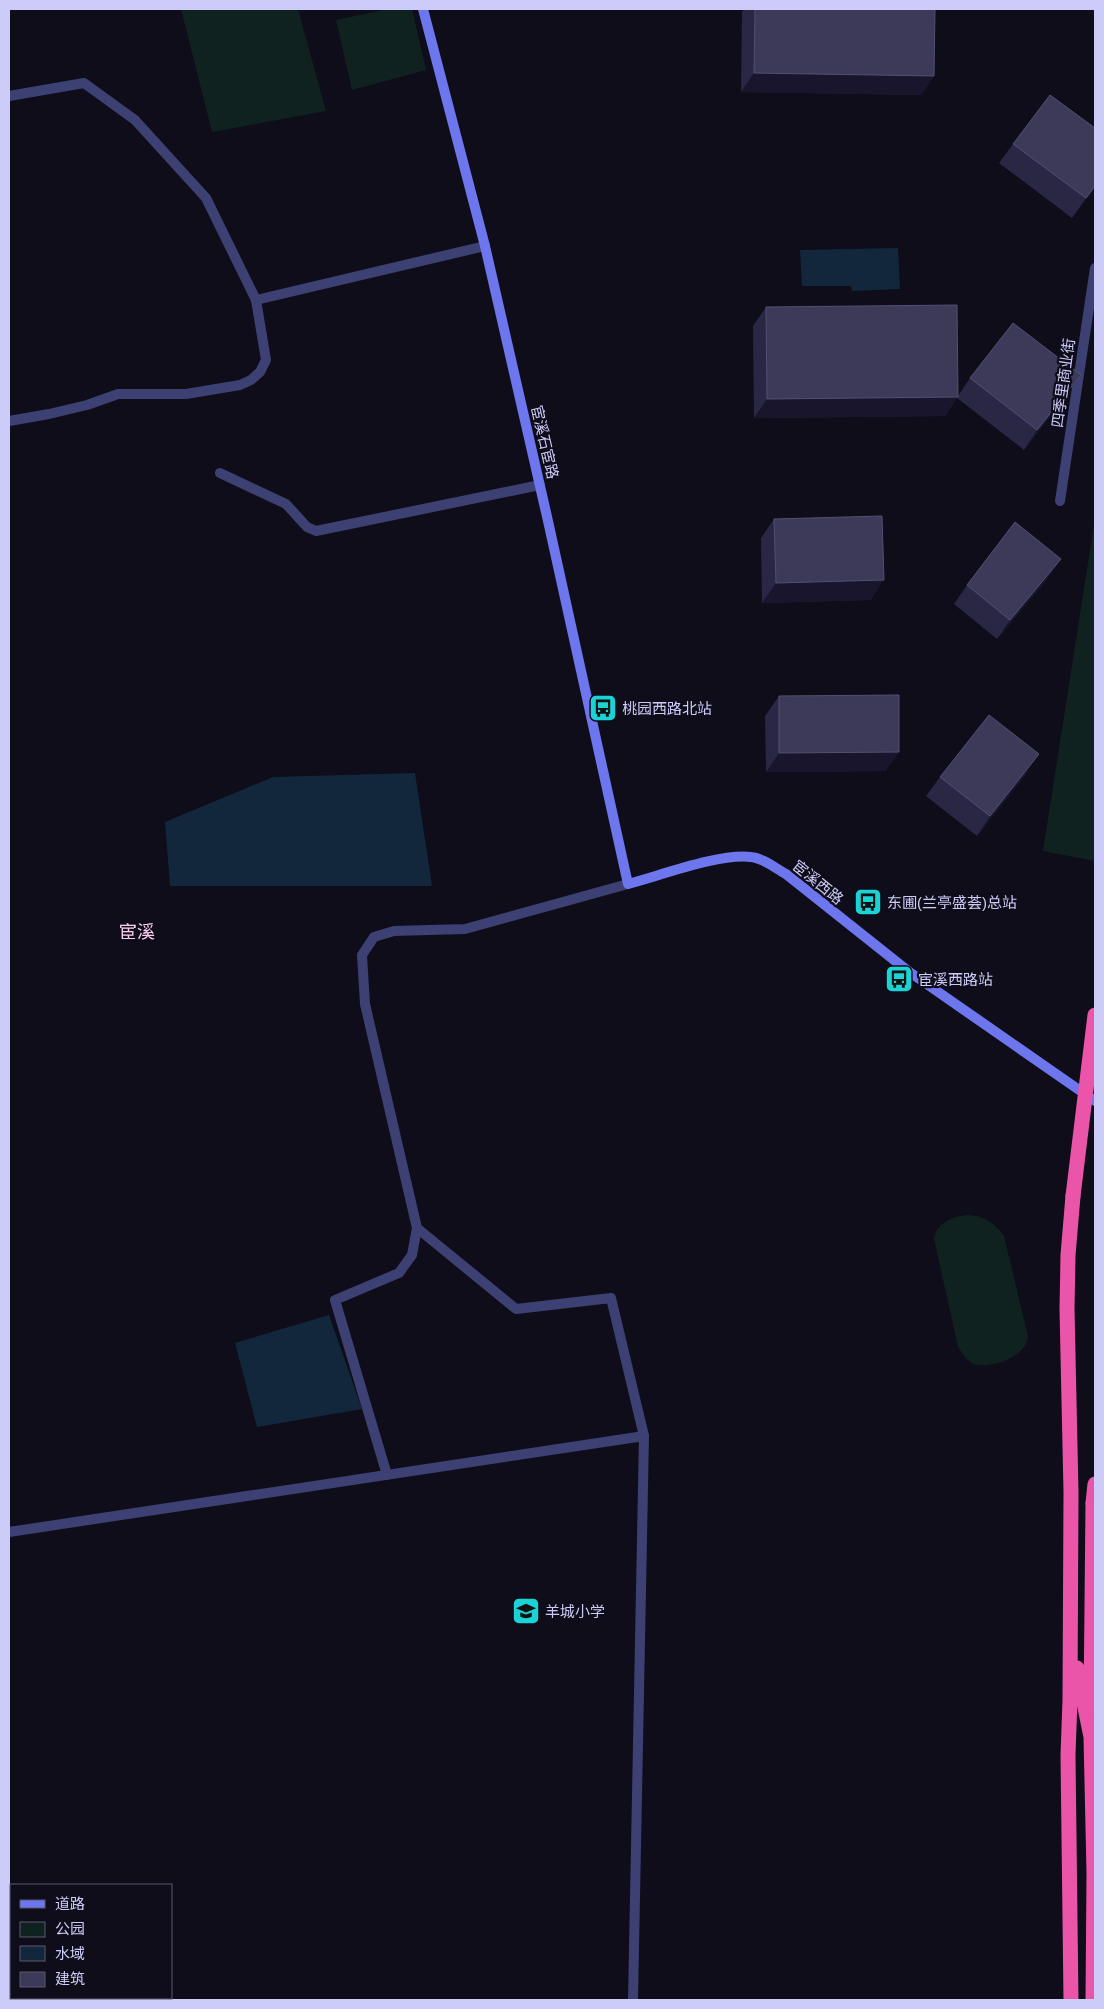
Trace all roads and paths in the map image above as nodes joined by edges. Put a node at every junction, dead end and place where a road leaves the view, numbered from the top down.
1 (423, 9) edge
2 (9, 96) edge
3 (485, 246) junction
4 (1095, 268) edge
5 (256, 300) junction
6 (9, 421) edge
7 (220, 473) dead end
8 (540, 486) junction
9 (1060, 501) dead end
10 (628, 884) junction
11 (1095, 1015) edge
12 (1095, 1101) edge
13 (417, 1228) junction
14 (644, 1436) junction
15 (387, 1475) junction
16 (1095, 1484) edge
17 (1094, 1507) edge
18 (9, 1532) edge
19 (1071, 1602) junction
20 (1091, 1737) junction
21 (633, 2000) edge
22 (1071, 2000) edge
23 (1093, 2000) edge

1 - 3 street, 宦溪石宦路
2 - 5 street
3 - 5 street
3 - 8 street, 宦溪石宦路
4 - 9 street, 四季里商业街
5 - 6 street
7 - 8 street
8 - 10 street, 宦溪石宦路
10 - 12 street, 宦溪西路
10 - 13 street, 宦溪西路
11 - 19 highway, bridge
13 - 14 street
13 - 15 street
14 - 15 street
14 - 21 street
15 - 18 street
16 - 17 highway
17 - 20 highway
19 - 20 highway
19 - 22 highway
20 - 23 highway

